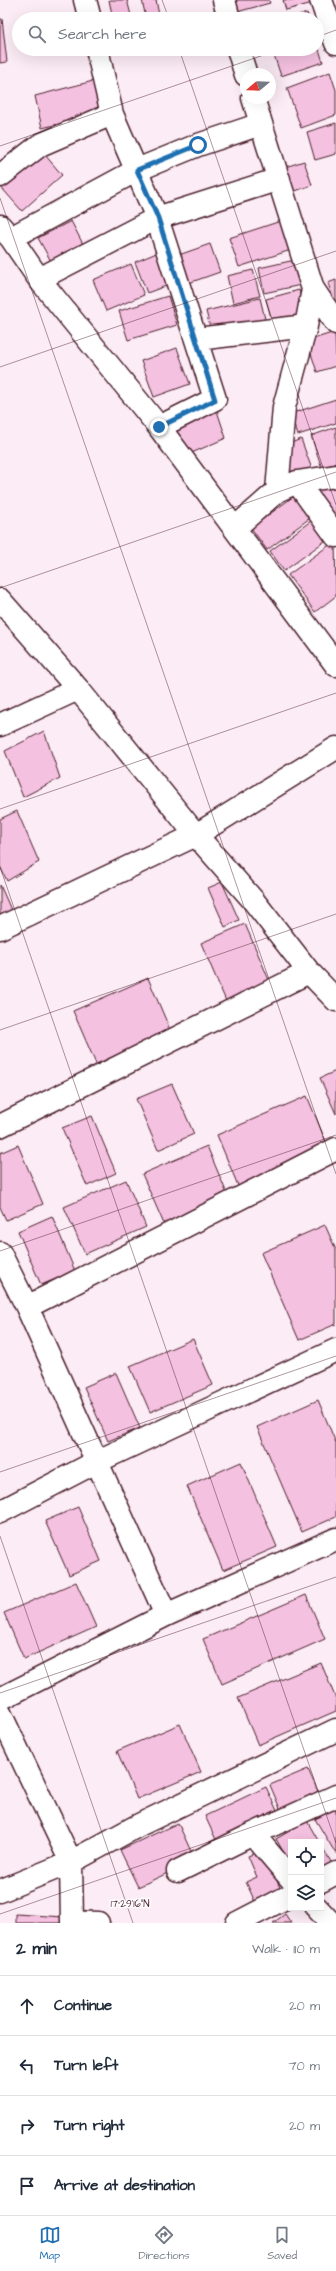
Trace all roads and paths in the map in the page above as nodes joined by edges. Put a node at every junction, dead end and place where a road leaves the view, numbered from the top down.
1 (85, 0) edge
2 (224, 0) edge
3 (327, 5) edge
4 (88, 12) edge
5 (227, 12) edge
6 (336, 43) edge
7 (99, 56) edge
8 (240, 56) edge
9 (244, 68) edge
10 (255, 104) edge
11 (112, 114) junction
12 (261, 124) junction
13 (137, 170) junction
14 (0, 176) edge
15 (279, 179) junction
16 (158, 218) junction
17 (6, 232) edge
18 (39, 279) junction
19 (313, 289) junction
20 (336, 323) edge
21 (306, 326) junction
22 (197, 339) junction
23 (159, 427) junction
24 (336, 476) edge
25 (297, 482) junction
26 (277, 491) junction
27 (235, 528) junction
28 (336, 536) edge
29 (0, 600) edge
30 (336, 665) edge
31 (78, 689) junction
32 (0, 726) edge
33 (336, 748) edge
34 (196, 835) junction
35 (0, 928) edge
36 (309, 972) junction
37 (336, 1000) edge
38 (0, 1126) edge
39 (336, 1148) edge
40 (0, 1253) edge
41 (27, 1307) junction
42 (334, 1357) edge
43 (96, 1462) junction
44 (0, 1512) edge
45 (336, 1539) edge
46 (166, 1615) junction
47 (0, 1699) edge
48 (0, 1713) edge
49 (336, 1730) edge
50 (336, 1796) edge
51 (253, 1834) junction
52 (71, 1862) junction
53 (178, 1871) dead end
54 (336, 1874) edge
55 (288, 1875) edge
56 (324, 1879) edge
57 (0, 1891) edge
58 (288, 1897) edge
59 (320, 1911) edge
60 (245, 1921) edge
61 (72, 1922) edge
62 (98, 1923) edge
63 (332, 1923) edge

1 - 4 street
2 - 5 street
3 - 6 street
7 - 11 street
8 - 9 street
10 - 12 street
11 - 13 street
11 - 14 street
12 - 13 street
12 - 15 street
13 - 16 street
13 - 17 street
15 - 16 street
15 - 19 street
16 - 18 street
16 - 22 street
17 - 18 street
18 - 23 street
19 - 20 street
19 - 21 street
21 - 22 street
21 - 26 street
22 - 23 street
23 - 27 street
24 - 25 street
25 - 26 street
25 - 28 street
26 - 27 street
27 - 30 street
29 - 31 street
31 - 32 street
31 - 34 street
33 - 34 street
34 - 35 street
34 - 36 street
36 - 37 street
36 - 38 street
39 - 41 street
40 - 41 street
41 - 43 street
42 - 43 street
43 - 44 street
43 - 46 street
45 - 46 street
46 - 47 street
48 - 52 street
49 - 52 street
50 - 51 street
51 - 53 street
51 - 55 street
52 - 57 street
52 - 61 street
54 - 56 street
58 - 60 street
59 - 63 street
61 - 62 street

